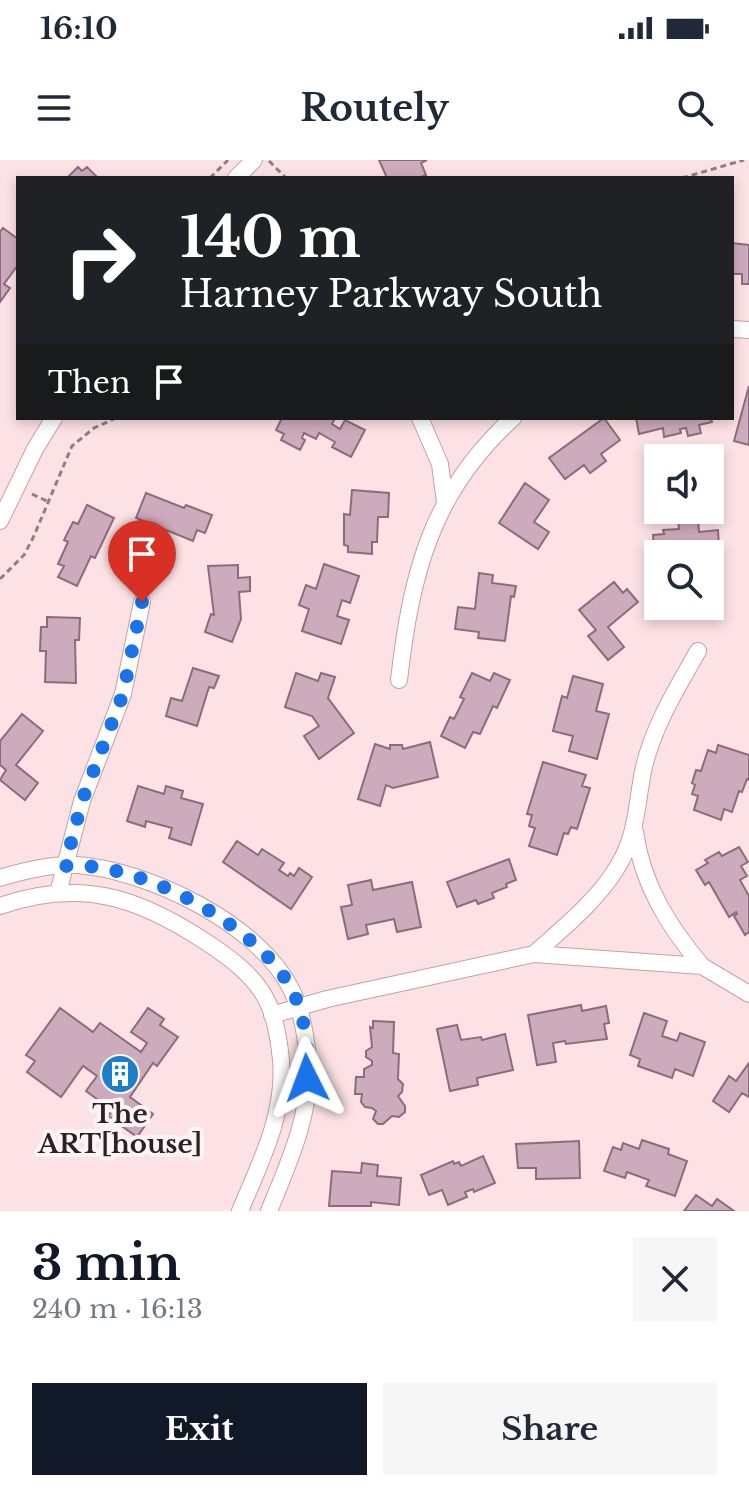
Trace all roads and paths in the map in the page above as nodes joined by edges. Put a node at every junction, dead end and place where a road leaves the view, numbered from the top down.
1 (228, 160) edge
2 (254, 160) edge
3 (268, 160) edge
4 (744, 160) edge
5 (212, 176) edge
6 (238, 176) edge
7 (284, 176) edge
8 (689, 176) edge
9 (40, 420) edge
10 (53, 420) edge
11 (112, 420) edge
12 (421, 420) edge
13 (511, 420) edge
14 (35, 449) junction
15 (445, 502) junction
16 (0, 521) edge
17 (0, 579) edge
18 (142, 602) dead end
19 (698, 651) dead end
20 (399, 680) dead end
21 (635, 832) junction
22 (65, 866) junction
23 (0, 878) edge
24 (58, 893) junction
25 (0, 906) edge
26 (534, 954) junction
27 (702, 966) junction
28 (749, 994) edge
29 (298, 1007) junction
30 (272, 1015) junction
31 (240, 1211) edge
32 (269, 1211) edge

1 - 5 path
2 - 6 street
3 - 7 path
4 - 8 path
9 - 14 street
10 - 14 street
11 - 17 path
12 - 15 street
13 - 15 street
14 - 16 street
15 - 20 street
18 - 22 street
19 - 21 street
21 - 26 street
21 - 27 street
22 - 23 street
22 - 24 street
22 - 29 street
24 - 25 street
24 - 30 street
26 - 27 street
26 - 29 street
27 - 28 street
29 - 30 street
29 - 32 street
30 - 31 street

